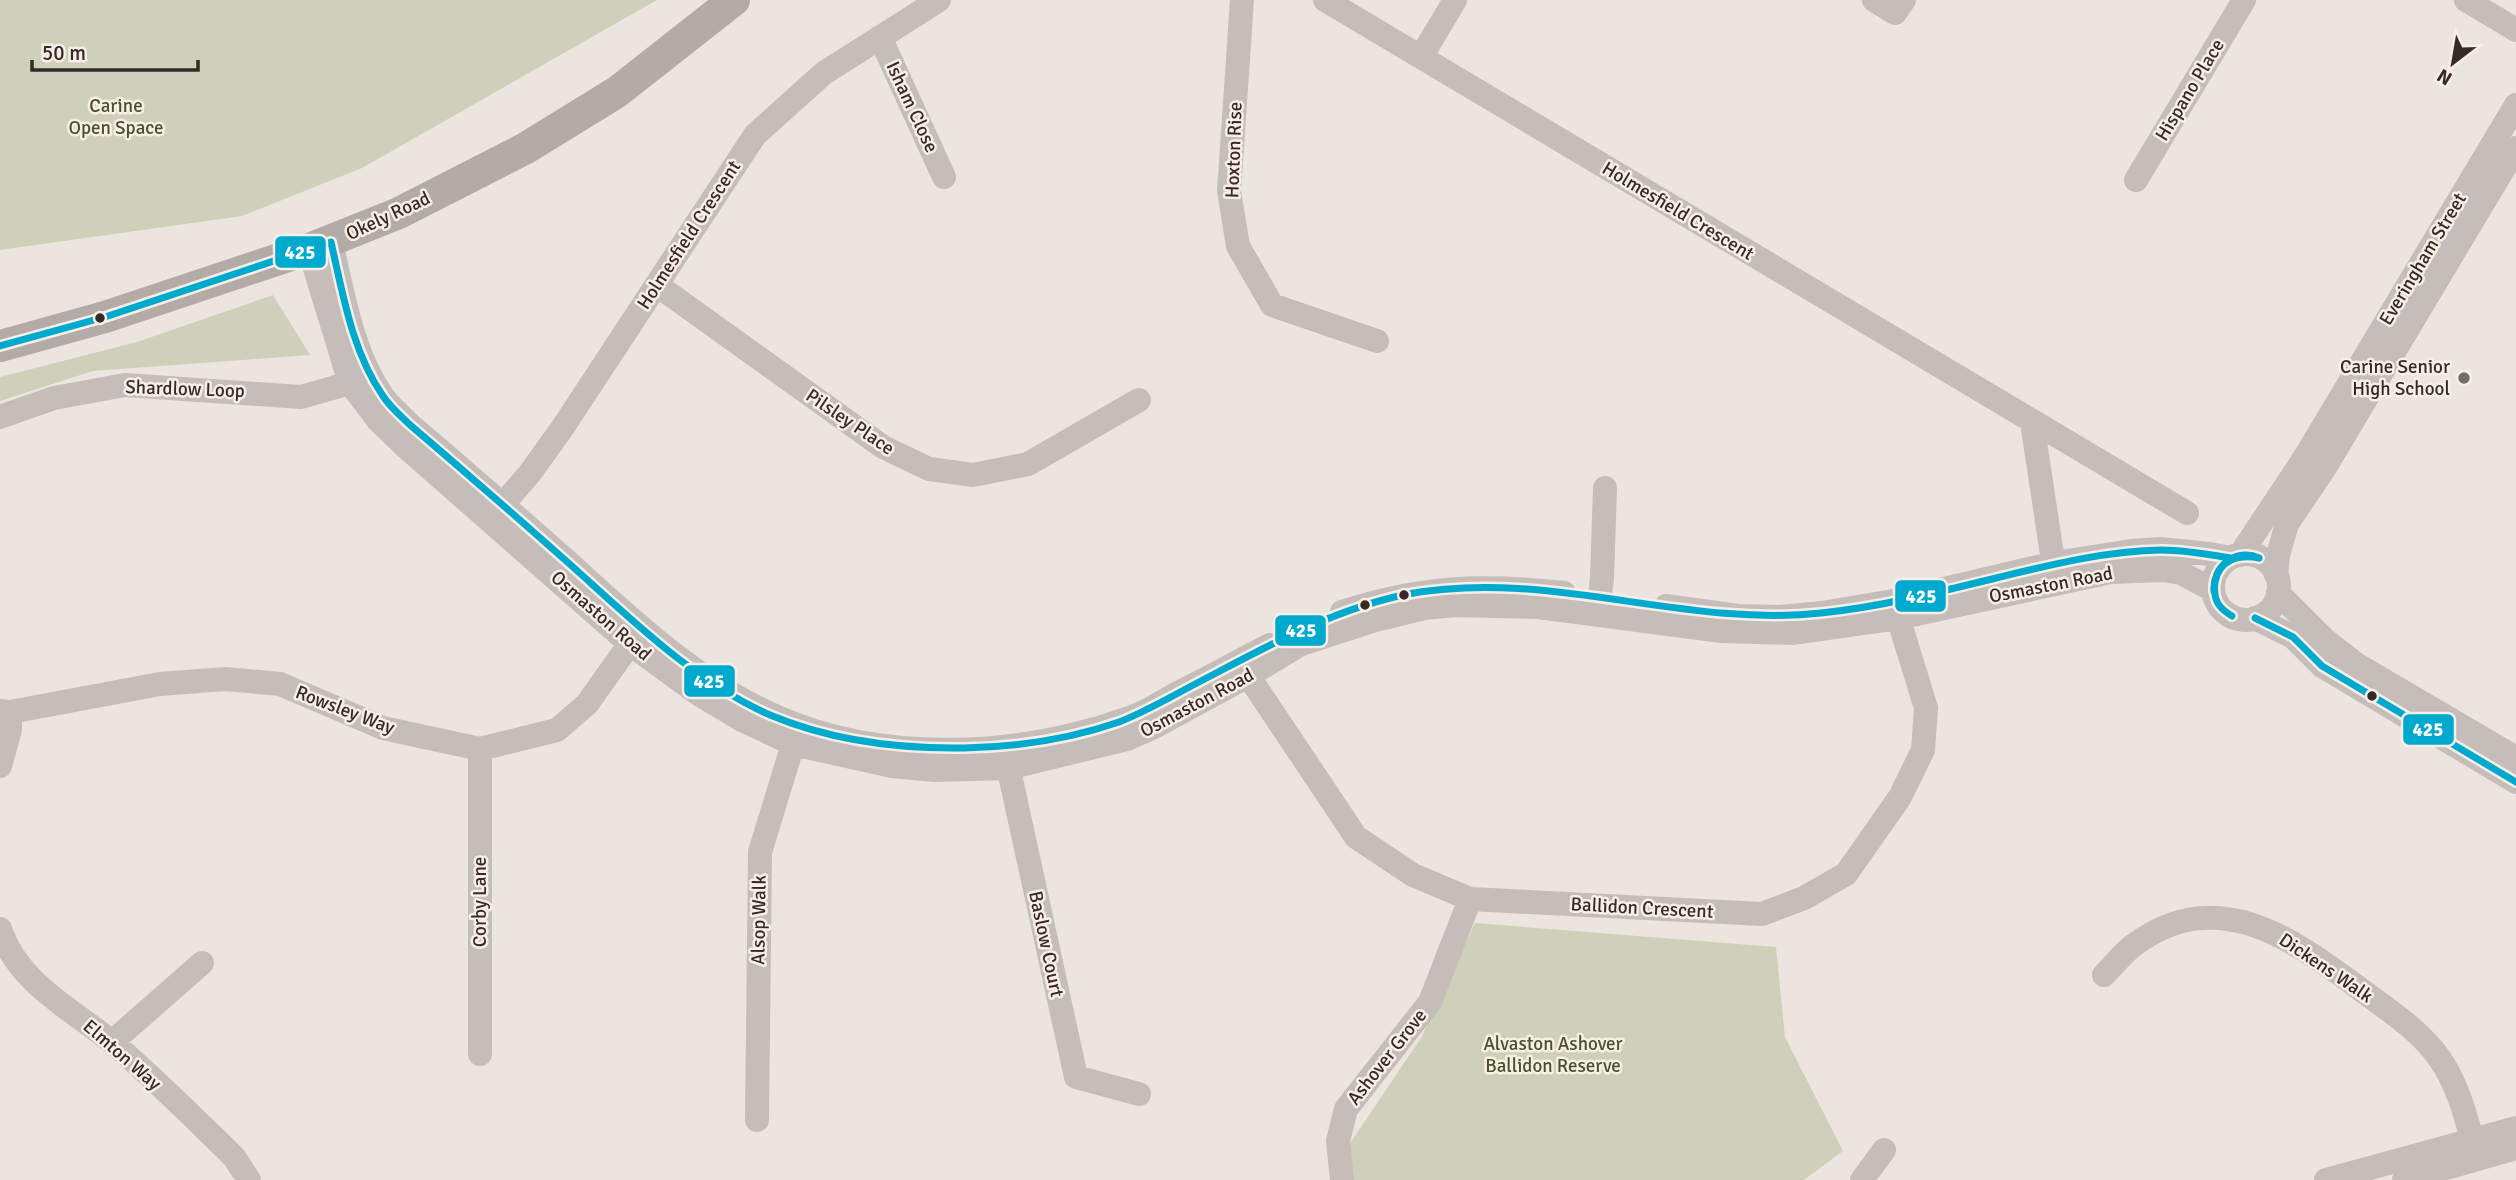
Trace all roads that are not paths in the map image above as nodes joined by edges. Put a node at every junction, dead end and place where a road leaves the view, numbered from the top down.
1 (734, 0) edge
2 (939, 0) edge
3 (1242, 0) edge
4 (1325, 0) edge
5 (1455, 0) edge
6 (1874, 0) edge
7 (1903, 0) edge
8 (2244, 0) edge
9 (2466, 0) edge
10 (2516, 30) edge
11 (880, 37) junction
12 (1421, 57) junction
13 (2516, 104) edge
14 (2516, 148) edge
15 (944, 177) dead end
16 (2136, 180) dead end
17 (320, 246) junction
18 (657, 285) junction
19 (1377, 341) dead end
20 (0, 346) edge
21 (359, 377) junction
22 (1139, 400) dead end
23 (0, 417) edge
24 (2032, 422) junction
25 (1605, 488) dead end
26 (496, 512) junction
27 (2188, 513) dead end
28 (2235, 557) junction
29 (2057, 573) junction
30 (2277, 584) junction
31 (2213, 590) junction
32 (1599, 605) junction
33 (1896, 609) junction
34 (2255, 618) junction
35 (636, 636) junction
36 (1243, 669) junction
37 (5, 712) edge
38 (796, 735) junction
39 (480, 749) junction
40 (1006, 757) junction
41 (2516, 758) edge
42 (0, 766) edge
43 (2516, 782) edge
44 (1470, 899) junction
45 (0, 929) edge
46 (202, 963) dead end
47 (2104, 975) dead end
48 (112, 1042) junction
49 (480, 1054) dead end
50 (1139, 1094) dead end
51 (757, 1120) dead end
52 (2516, 1128) edge
53 (2516, 1148) edge
54 (1884, 1150) dead end
55 (2475, 1150) junction
56 (2362, 1175) edge
57 (249, 1180) edge
58 (1342, 1180) edge
59 (1862, 1180) edge
60 (2326, 1180) edge
61 (2403, 1180) edge

1 - 17 main road, Okely Road
2 - 11 street, Holmesfield Crescent
3 - 19 street, Hoxton Rise
4 - 12 street, Holmesfield Crescent
5 - 12 street
6 - 7 street
8 - 16 street, Hispano Place
9 - 10 street
11 - 15 street, Isham Close
11 - 18 street, Holmesfield Crescent
12 - 24 street, Holmesfield Crescent
13 - 28 street, Everingham Street
14 - 30 street, Everingham Street
17 - 20 main road, Okely Road
17 - 21 street, Osmaston Road
18 - 22 street, Pilsley Place
18 - 26 street, Holmesfield Crescent
21 - 23 street, Shardlow Loop
21 - 26 street, Osmaston Road
24 - 27 street, Holmesfield Crescent
24 - 29 street
25 - 32 street
26 - 35 street, Osmaston Road
28 - 29 street, Osmaston Road
28 - 30 street
28 - 31 street
29 - 31 street, Osmaston Road
29 - 33 street, Osmaston Road
30 - 34 street
30 - 41 street
31 - 34 street
32 - 33 street, Osmaston Road
32 - 36 street, Osmaston Road
33 - 44 street, Ballidon Crescent
34 - 43 street
35 - 38 street, Osmaston Road
35 - 39 street, Rowsley Way
36 - 40 street, Osmaston Road
36 - 44 street, Ballidon Crescent
37 - 39 street, Rowsley Way
37 - 42 street
38 - 40 street, Osmaston Road
38 - 51 street, Alsop Walk
39 - 49 street, Corby Lane
40 - 50 street, Baslow Court
44 - 58 street, Ashover Grove
45 - 48 street, Elmton Way
46 - 48 street
47 - 55 street, Dickens Walk
48 - 57 street, Elmton Way
52 - 55 street
53 - 55 street
54 - 59 street
55 - 56 street
55 - 61 street
56 - 60 street

